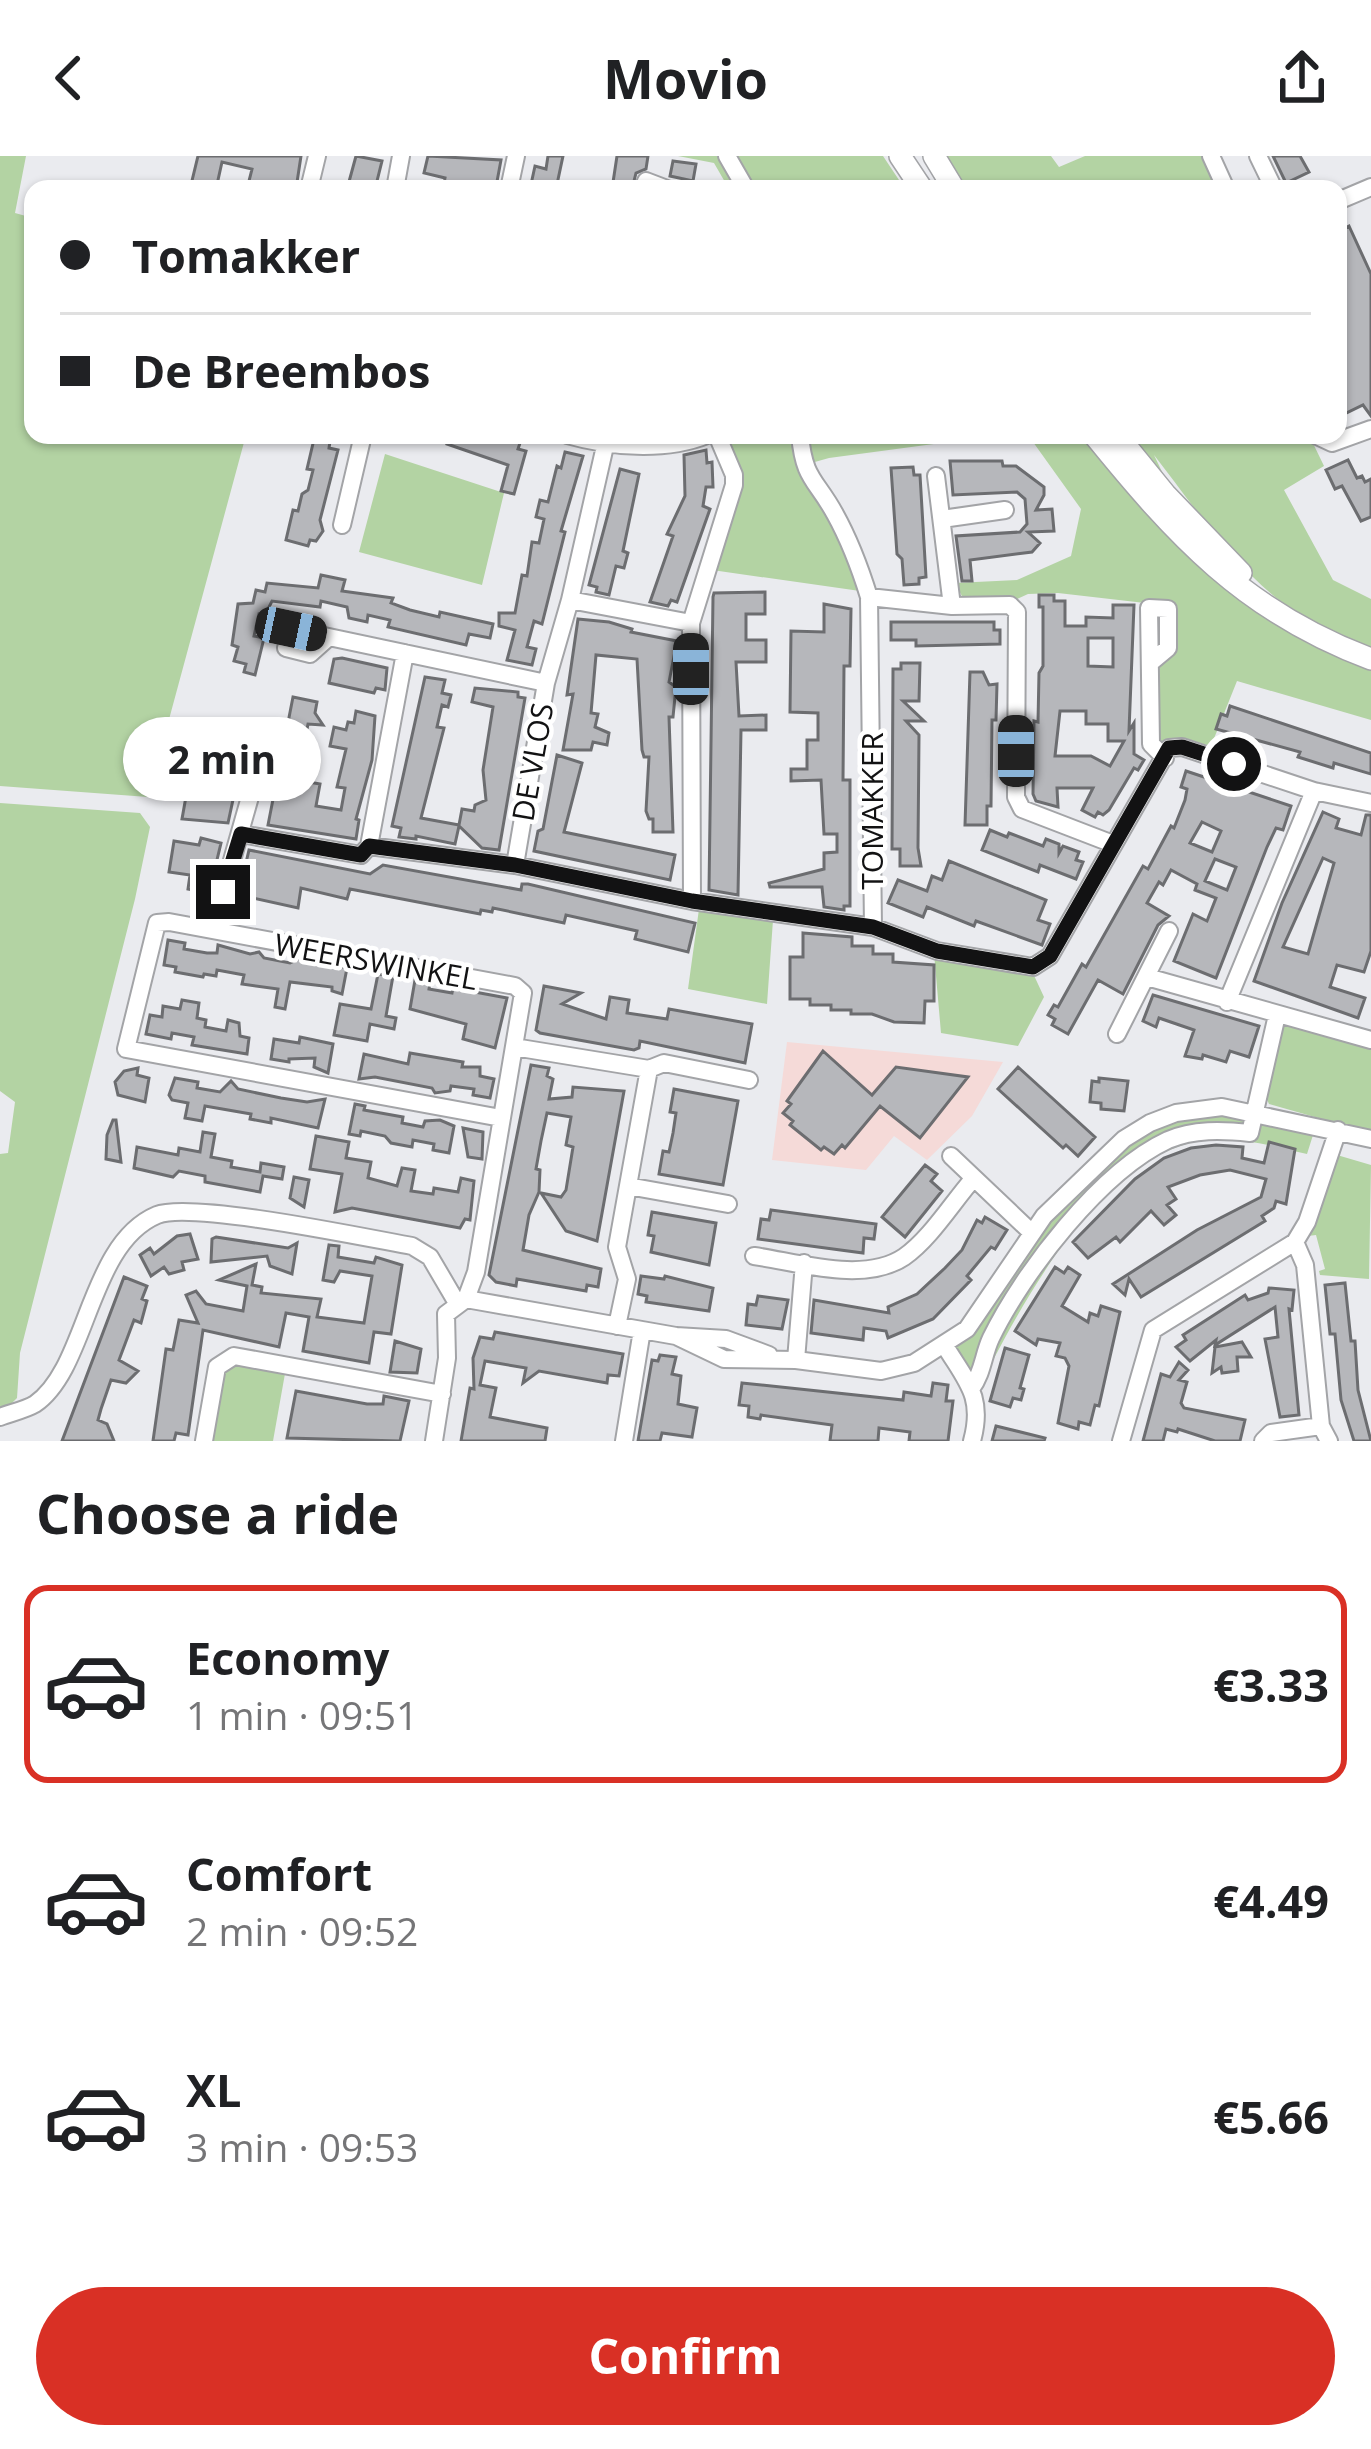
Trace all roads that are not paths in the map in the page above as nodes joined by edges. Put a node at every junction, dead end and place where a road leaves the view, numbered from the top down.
1 (361, 444) edge
2 (598, 444) edge
3 (634, 444) edge
4 (721, 444) edge
5 (801, 444) edge
6 (1101, 444) edge
7 (1125, 444) edge
8 (605, 446) junction
9 (936, 476) dead end
10 (1005, 510) dead end
11 (941, 519) junction
12 (342, 525) dead end
13 (869, 597) junction
14 (571, 601) junction
15 (952, 606) junction
16 (691, 623) junction
17 (1305, 628) junction
18 (329, 637) dead end
19 (405, 653) junction
20 (1371, 658) edge
21 (1150, 663) dead end
22 (546, 683) junction
23 (267, 737) dead end
24 (1165, 758) junction
25 (1314, 791) junction
26 (1371, 803) edge
27 (241, 834) junction
28 (1113, 844) junction
29 (369, 846) junction
30 (515, 865) junction
31 (223, 892) dead end
32 (692, 901) junction
33 (873, 927) junction
34 (1169, 932) dead end
35 (1148, 977) junction
36 (1227, 1003) junction
37 (1277, 1015) junction
38 (1117, 1034) dead end
39 (1371, 1040) edge
40 (514, 1047) junction
41 (650, 1069) junction
42 (748, 1080) dead end
43 (1256, 1112) junction
44 (501, 1118) junction
45 (1338, 1130) junction
46 (1371, 1138) edge
47 (951, 1156) dead end
48 (973, 1179) junction
49 (628, 1186) junction
50 (728, 1204) dead end
51 (1031, 1232) junction
52 (1295, 1242) junction
53 (754, 1256) dead end
54 (804, 1263) junction
55 (462, 1301) junction
56 (617, 1326) junction
57 (642, 1330) junction
58 (945, 1346) junction
59 (788, 1360) junction
60 (971, 1389) junction
61 (442, 1394) junction
62 (0, 1417) edge
63 (1325, 1434) edge
64 (204, 1441) edge
65 (434, 1441) edge
66 (624, 1441) edge
67 (972, 1441) edge
68 (1121, 1441) edge
69 (1263, 1441) edge

1 - 12 street
2 - 8 street
3 - 8 street
4 - 16 street
5 - 13 street, TOMAKKER
6 - 17 main road
7 - 17 main road
8 - 14 street, DE VLOS
9 - 11 street
10 - 11 street
11 - 15 street
13 - 15 street
13 - 33 street, TOMAKKER
14 - 16 street
14 - 22 street, DE VLOS
15 - 28 street
16 - 32 street
17 - 20 main road
18 - 19 street
19 - 22 street
19 - 29 street
21 - 24 street
22 - 30 street, DE VLOS
23 - 27 street
24 - 25 street
24 - 28 street, TOMAKKER
25 - 26 street
25 - 36 street
27 - 29 street
27 - 31 street
28 - 33 street, TOMAKKER
29 - 30 street
30 - 32 street, DE VLOS
32 - 33 street, DE VLOS
34 - 35 street
35 - 36 street
35 - 38 street
36 - 37 street
37 - 39 street
37 - 43 street
40 - 41 street
40 - 44 street
40 - 44 street, WEERSWINKEL
41 - 42 street
41 - 49 street
43 - 45 street
43 - 51 street
43 - 60 street
44 - 55 street
45 - 46 street
45 - 52 street
47 - 48 street
48 - 51 street
48 - 54 street
49 - 50 street
49 - 56 street
51 - 58 street
52 - 63 street
52 - 68 street
53 - 54 street
54 - 59 street
55 - 56 street
55 - 61 street
55 - 62 street
56 - 57 street
57 - 59 street
57 - 66 street
58 - 59 street
58 - 60 street
60 - 67 street
61 - 64 street
61 - 65 street
63 - 69 street

